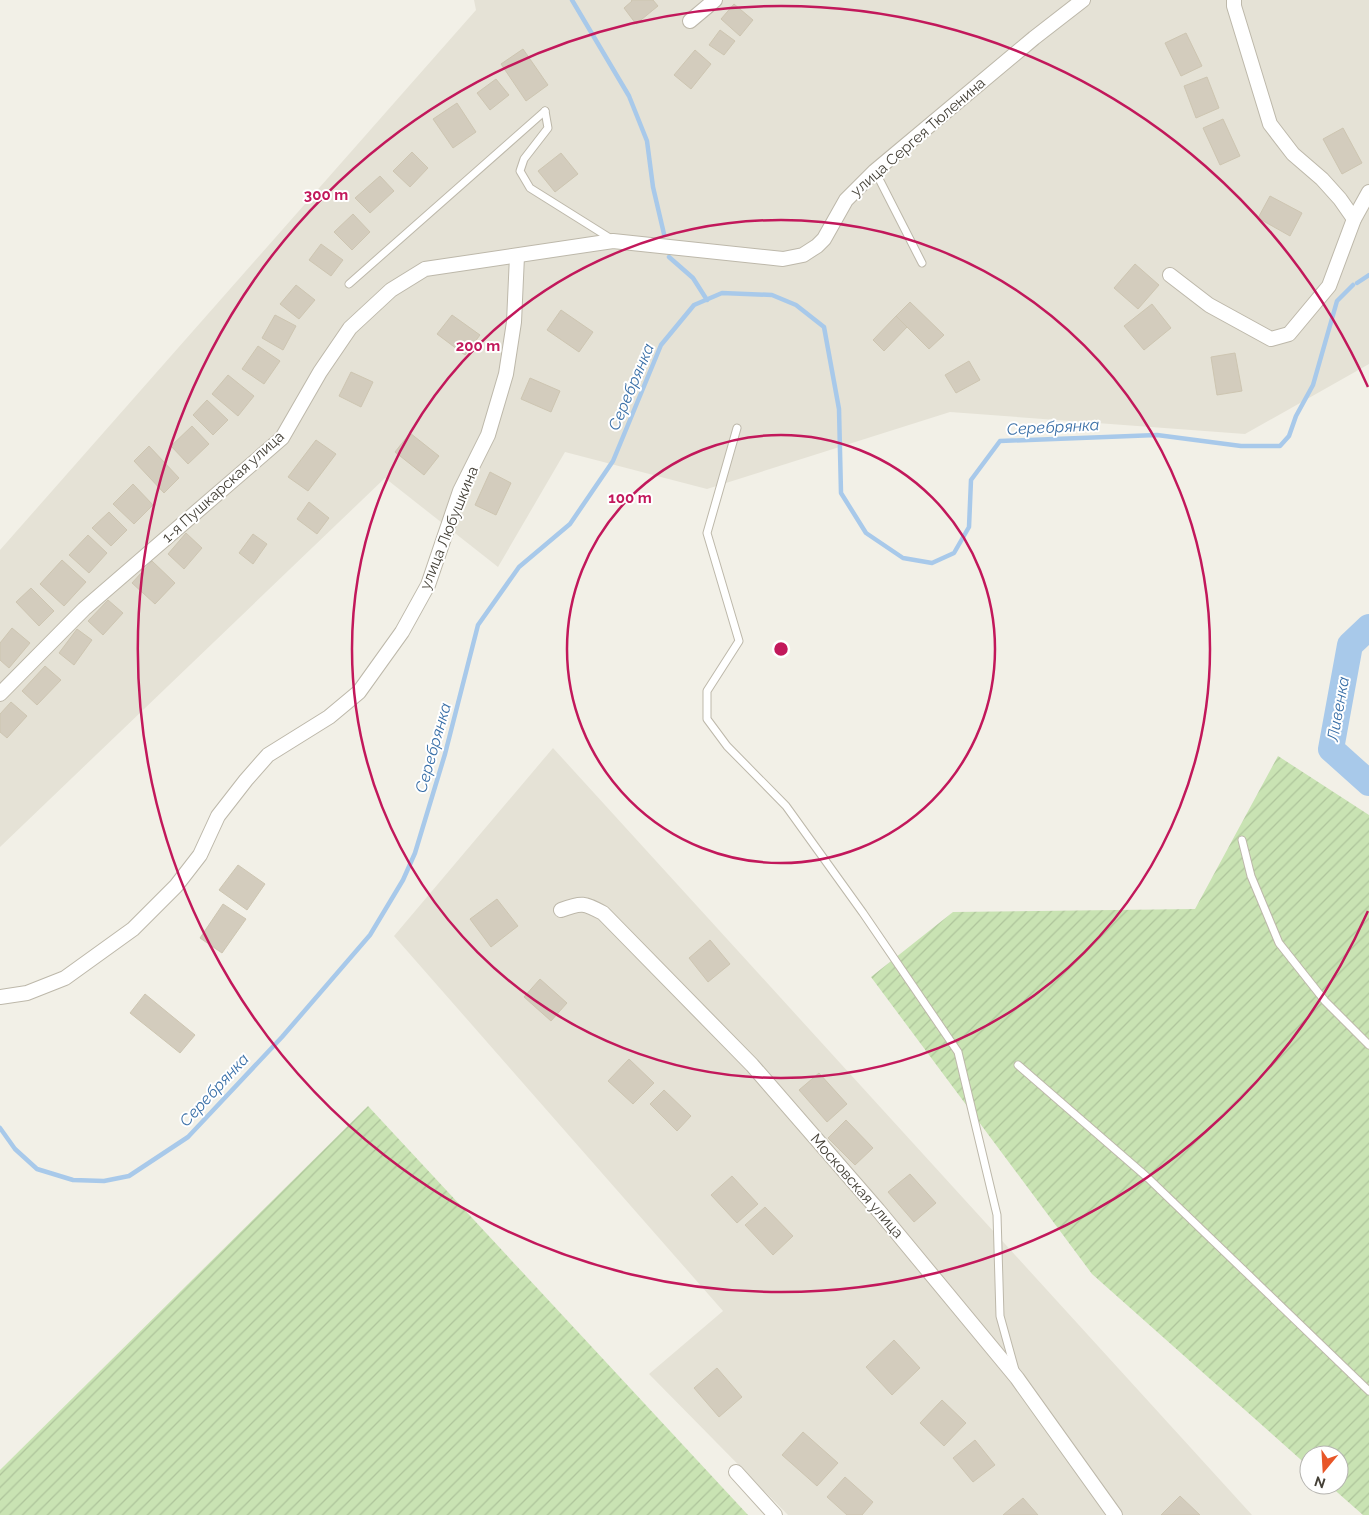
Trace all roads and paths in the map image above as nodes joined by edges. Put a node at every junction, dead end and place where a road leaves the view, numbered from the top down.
1 (715, 0) edge
2 (1084, 0) edge
3 (1234, 0) edge
4 (690, 21) dead end
5 (875, 171) junction
6 (1369, 192) edge
7 (1354, 219) junction
8 (613, 241) junction
9 (517, 256) junction
10 (922, 263) dead end
11 (1170, 274) dead end
12 (348, 284) dead end
13 (737, 428) dead end
14 (0, 694) edge
15 (1242, 840) dead end
16 (561, 910) dead end
17 (0, 997) edge
18 (1369, 1045) edge
19 (1018, 1065) dead end
20 (1017, 1378) junction
21 (1369, 1391) edge
22 (736, 1472) dead end
23 (775, 1515) edge
24 (1114, 1515) edge

1 - 4 street
2 - 5 street, улица Сергея Тюленина
3 - 7 street
5 - 8 street, улица Сергея Тюленина
5 - 10 lane
6 - 7 street
7 - 11 street
8 - 9 street, улица Сергея Тюленина
8 - 12 lane
9 - 14 street, 1-я Пушкарская улица
9 - 17 street, улица Любушкина
13 - 20 lane
15 - 18 lane
16 - 20 street, Московская улица
19 - 21 lane
20 - 24 street, Московская улица
22 - 23 street

